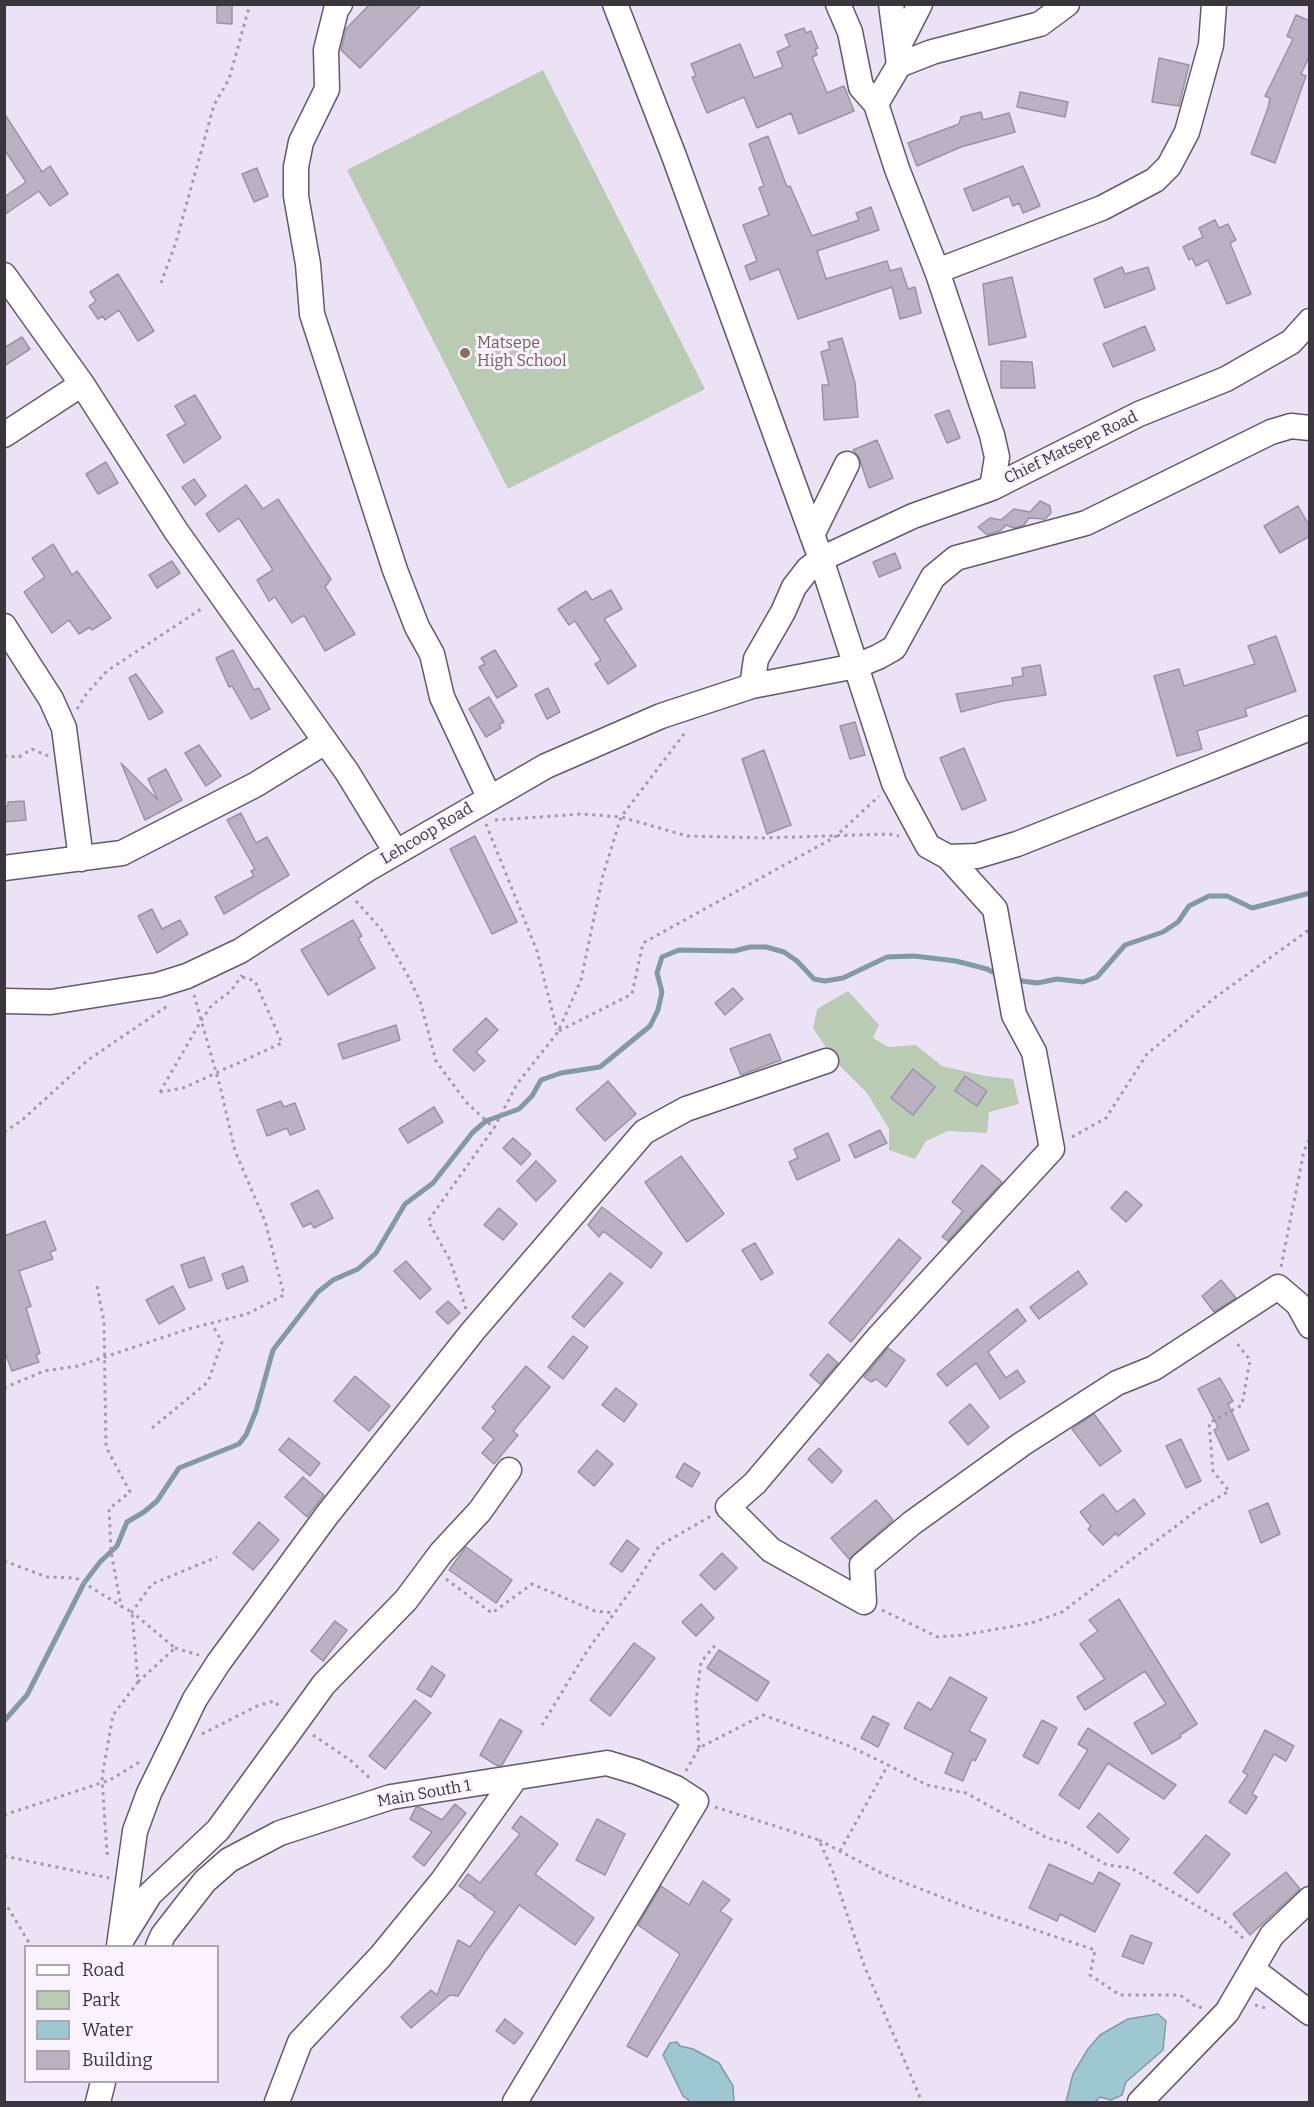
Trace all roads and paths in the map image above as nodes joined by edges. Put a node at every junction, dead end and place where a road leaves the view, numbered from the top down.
1 (250, 4) edge
2 (340, 4) edge
3 (615, 4) edge
4 (838, 4) edge
5 (891, 4) edge
6 (920, 4) edge
7 (1067, 4) edge
8 (1226, 4) edge
9 (1212, 15) edge
10 (898, 57) junction
11 (876, 104) junction
12 (937, 271) junction
13 (4, 274) edge
14 (161, 283) dead end
15 (1310, 321) edge
16 (1300, 342) edge
17 (82, 384) junction
18 (1310, 428) edge
19 (4, 435) edge
20 (847, 464) dead end
21 (992, 488) junction
22 (812, 535) junction
23 (821, 559) junction
24 (217, 589) junction
25 (4, 626) edge
26 (856, 666) junction
27 (752, 686) junction
28 (691, 726) dead end
29 (64, 728) junction
30 (1310, 728) edge
31 (325, 742) junction
32 (4, 756) edge
33 (68, 765) junction
34 (894, 783) junction
35 (487, 809) junction
36 (621, 817) junction
37 (834, 837) junction
38 (396, 852) junction
39 (938, 852) junction
40 (81, 859) junction
41 (4, 868) edge
42 (344, 885) junction
43 (1310, 929) edge
44 (240, 951) junction
45 (188, 976) junction
46 (242, 977) junction
47 (4, 1001) edge
48 (175, 1001) dead end
49 (202, 1019) junction
50 (558, 1032) junction
51 (826, 1061) dead end
52 (215, 1074) junction
53 (494, 1128) junction
54 (4, 1132) edge
55 (1310, 1138) edge
56 (1052, 1149) junction
57 (97, 1286) dead end
58 (1278, 1287) junction
59 (212, 1324) junction
60 (1310, 1326) edge
61 (473, 1330) junction
62 (1211, 1330) junction
63 (105, 1358) junction
64 (4, 1388) edge
65 (152, 1428) dead end
66 (509, 1470) dead end
67 (728, 1508) junction
68 (217, 1557) dead end
69 (4, 1561) edge
70 (428, 1571) junction
71 (864, 1602) junction
72 (121, 1606) junction
73 (132, 1612) junction
74 (614, 1613) junction
75 (716, 1644) dead end
76 (138, 1682) junction
77 (295, 1724) junction
78 (542, 1725) dead end
79 (199, 1736) dead end
80 (699, 1748) junction
81 (170, 1751) junction
82 (888, 1765) junction
83 (514, 1780) junction
84 (102, 1783) junction
85 (676, 1788) junction
86 (390, 1797) junction
87 (696, 1801) junction
88 (4, 1815) edge
89 (819, 1840) junction
90 (840, 1851) junction
91 (127, 1882) junction
92 (1310, 1899) edge
93 (4, 1901) edge
94 (30, 1945) edge
95 (119, 1945) edge
96 (159, 1945) edge
97 (1256, 1962) junction
98 (1238, 1995) junction
99 (1310, 2013) edge
100 (103, 2083) edge
101 (98, 2103) edge
102 (277, 2103) edge
103 (515, 2103) edge
104 (922, 2103) edge
105 (1140, 2103) edge

1 - 14 path
2 - 35 street
3 - 22 street
4 - 11 street
5 - 10 street
6 - 10 street
7 - 10 street
8 - 9 street
9 - 12 street
10 - 11 street
11 - 12 street
12 - 21 street
13 - 17 street
15 - 16 street, Chief Matsepe Road
16 - 21 street, Chief Matsepe Road
17 - 19 street
17 - 24 street
18 - 26 street, Lehcoop Road
20 - 22 street
21 - 23 street, Chief Matsepe Road
22 - 23 street
23 - 26 street
23 - 27 street
24 - 29 path
24 - 31 street
25 - 29 street
26 - 27 street, Lehcoop Road
26 - 34 street
27 - 35 street, Lehcoop Road
28 - 36 path
29 - 33 street
30 - 39 street
31 - 38 street
31 - 40 street
32 - 33 path
33 - 40 street
34 - 37 path
34 - 39 street
35 - 36 path
35 - 38 street, Lehcoop Road
35 - 50 path
36 - 37 path
36 - 50 path
37 - 39 path
37 - 50 path
38 - 42 street, Lehcoop Road
39 - 56 street
40 - 41 street
42 - 44 street, Lehcoop Road
42 - 53 path
43 - 56 path
44 - 45 street, Lehcoop Road
44 - 46 path
45 - 47 street, Lehcoop Road
45 - 49 path
46 - 49 path
46 - 52 path
48 - 54 path
49 - 52 path
49 - 52 path
50 - 53 path
51 - 61 street
52 - 59 path
53 - 61 path
55 - 58 path
56 - 67 street
57 - 63 path
58 - 60 street
58 - 62 street
59 - 63 path
59 - 65 path
61 - 81 street
62 - 71 street
62 - 71 path
63 - 64 path
63 - 72 path
66 - 70 street
67 - 71 street
67 - 74 path
68 - 73 path
69 - 72 path
70 - 74 path
70 - 77 street
72 - 73 path
73 - 76 path
73 - 76 path
74 - 78 path
75 - 80 path
76 - 84 path
77 - 79 path
77 - 86 path
77 - 95 street
80 - 82 path
80 - 85 path
81 - 84 path
81 - 91 street
82 - 90 path
82 - 97 path
83 - 85 street, Main South 1
83 - 86 street, Main South 1
83 - 102 street
84 - 88 path
84 - 91 path
85 - 87 street, Main South 1
86 - 96 street, Main South 1
87 - 89 path
87 - 103 street
89 - 90 path
89 - 104 path
90 - 98 path
91 - 95 street
92 - 97 street
93 - 94 path
97 - 98 street
97 - 99 street
98 - 105 street
100 - 101 street

